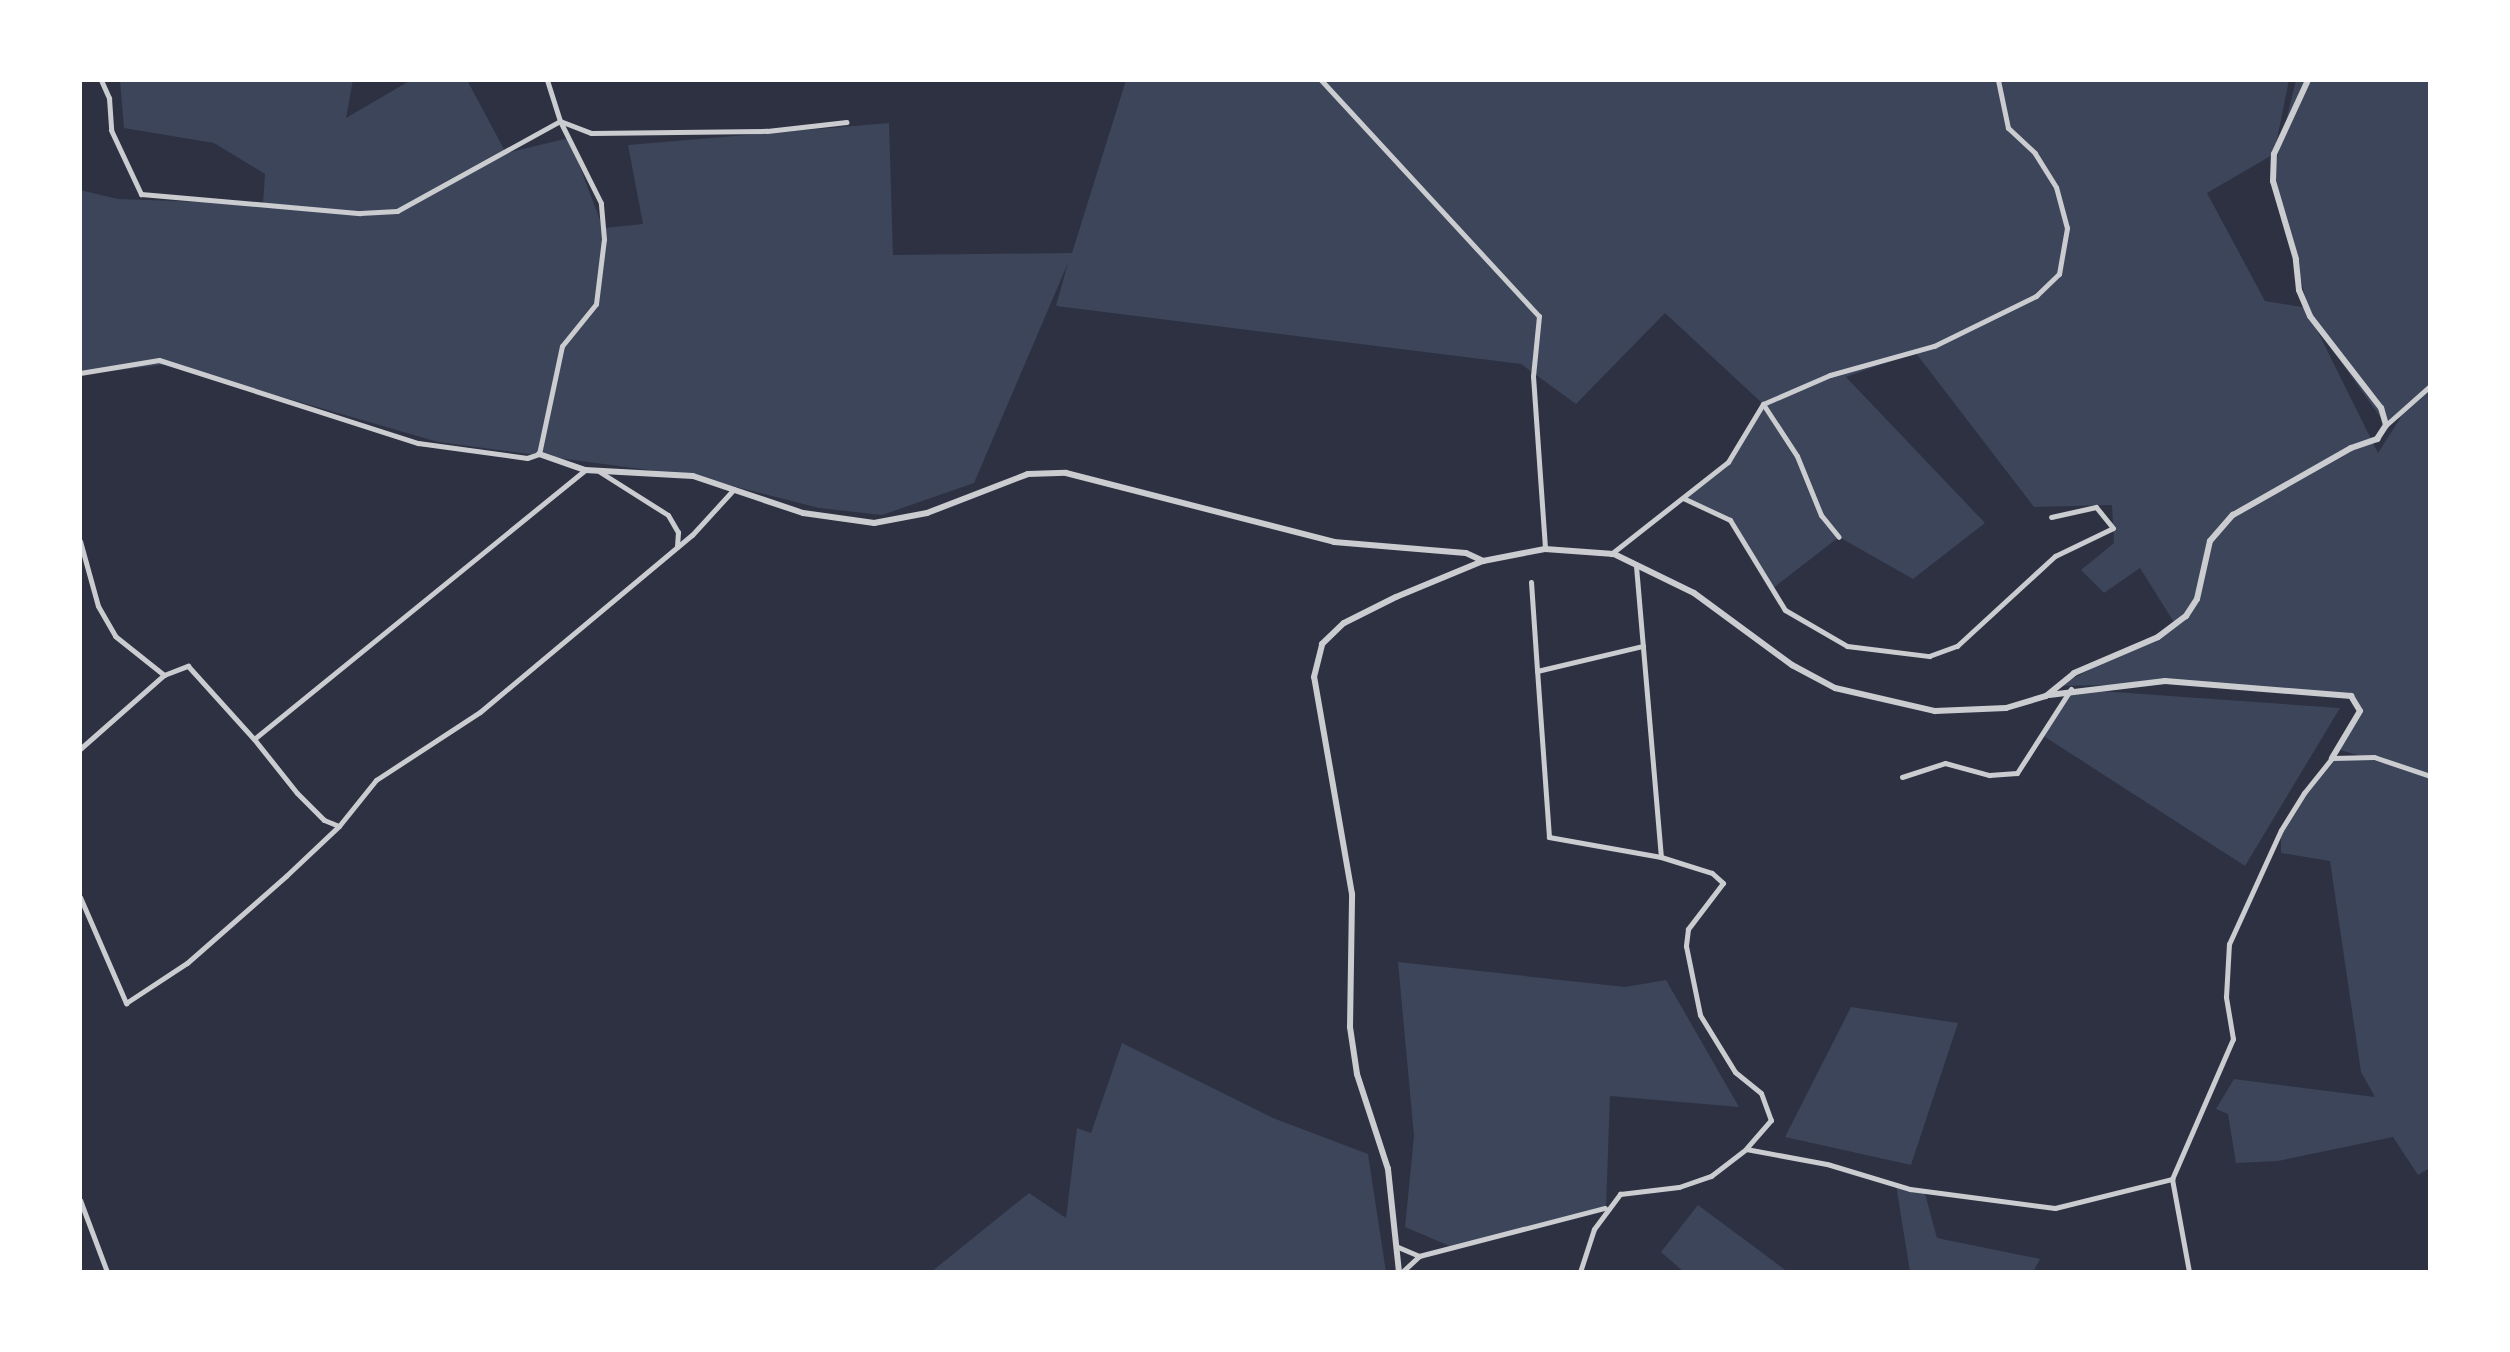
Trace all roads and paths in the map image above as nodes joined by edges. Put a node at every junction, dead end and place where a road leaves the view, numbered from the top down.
1 (101, 80) edge
2 (547, 80) edge
3 (1321, 80) edge
4 (1998, 80) edge
5 (2308, 80) edge
6 (560, 121) junction
7 (846, 122) dead end
8 (80, 373) edge
9 (2430, 386) edge
10 (1763, 404) junction
11 (2386, 425) junction
12 (539, 454) junction
13 (585, 470) junction
14 (600, 472) junction
15 (734, 489) junction
16 (1683, 498) junction
17 (2051, 517) dead end
18 (1839, 537) dead end
19 (80, 541) edge
20 (677, 548) junction
21 (1545, 549) junction
22 (1611, 554) junction
23 (1483, 561) junction
24 (1636, 566) junction
25 (1531, 582) dead end
26 (1643, 646) junction
27 (1537, 671) junction
28 (164, 675) junction
29 (2071, 689) junction
30 (2046, 696) junction
31 (254, 739) junction
32 (80, 749) edge
33 (2332, 758) junction
34 (2430, 776) edge
35 (1902, 777) dead end
36 (339, 826) junction
37 (1661, 857) junction
38 (80, 897) edge
39 (1746, 1149) junction
40 (2172, 1179) junction
41 (80, 1200) edge
42 (1606, 1208) junction
43 (1398, 1247) junction
44 (1419, 1256) junction
45 (107, 1272) edge
46 (1401, 1272) edge
47 (1580, 1272) edge
48 (2189, 1272) edge

1 - 6 street
2 - 6 street
3 - 21 street
4 - 10 street
5 - 11 street
6 - 7 street
6 - 12 street
8 - 12 street
9 - 11 street
10 - 16 street
10 - 18 street
11 - 30 street
12 - 13 street
13 - 14 street
13 - 31 street
14 - 15 street
14 - 20 street
15 - 20 street
15 - 23 street
16 - 17 street
16 - 22 street
19 - 28 street
20 - 36 street
21 - 22 street
21 - 23 street
22 - 24 street
23 - 43 street
24 - 26 street
24 - 30 street
25 - 27 street
26 - 27 street
26 - 37 street
27 - 37 street
28 - 31 street
28 - 32 street
29 - 30 street
29 - 33 street
29 - 35 street
31 - 36 street
33 - 34 street
33 - 40 street
36 - 38 street
37 - 39 street
39 - 40 street
39 - 42 street
40 - 48 street
41 - 45 street
42 - 44 street
42 - 47 street
43 - 44 street
43 - 46 street
44 - 46 street

